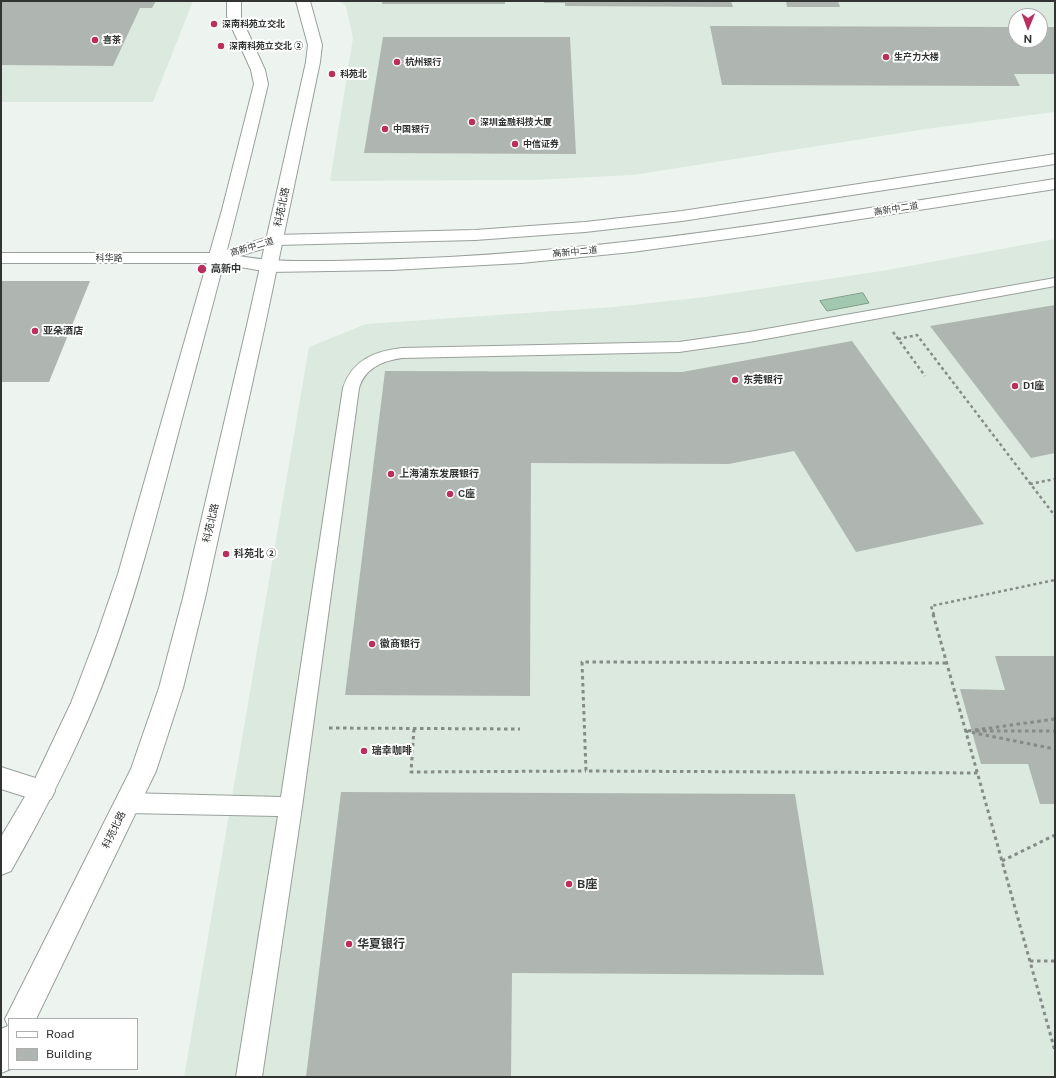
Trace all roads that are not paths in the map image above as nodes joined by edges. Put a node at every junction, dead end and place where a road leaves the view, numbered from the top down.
1 (234, 1) edge
2 (303, 1) edge
3 (1055, 159) edge
4 (1055, 184) edge
5 (275, 240) junction
6 (1, 258) edge
7 (217, 258) junction
8 (269, 267) junction
9 (1055, 282) edge
10 (1, 778) edge
11 (42, 791) junction
12 (127, 803) junction
13 (290, 807) junction
14 (1, 862) edge
15 (20, 1018) edge
16 (8, 1043) edge
17 (1, 1058) edge
18 (249, 1077) edge

1 - 7 main road
2 - 5 main road, 科苑北路
3 - 5 main road, 高新中二道
4 - 8 main road, 高新中二道
5 - 7 main road, 高新中二道
5 - 8 main road, 科苑北路
6 - 7 main road, 科华路
7 - 8 main road, 高新中二道
7 - 11 main road
8 - 12 main road, 科苑北路
9 - 13 lane
10 - 11 main road
11 - 14 main road
12 - 13 lane
12 - 15 main road, 科苑北路
13 - 18 lane
16 - 17 main road

